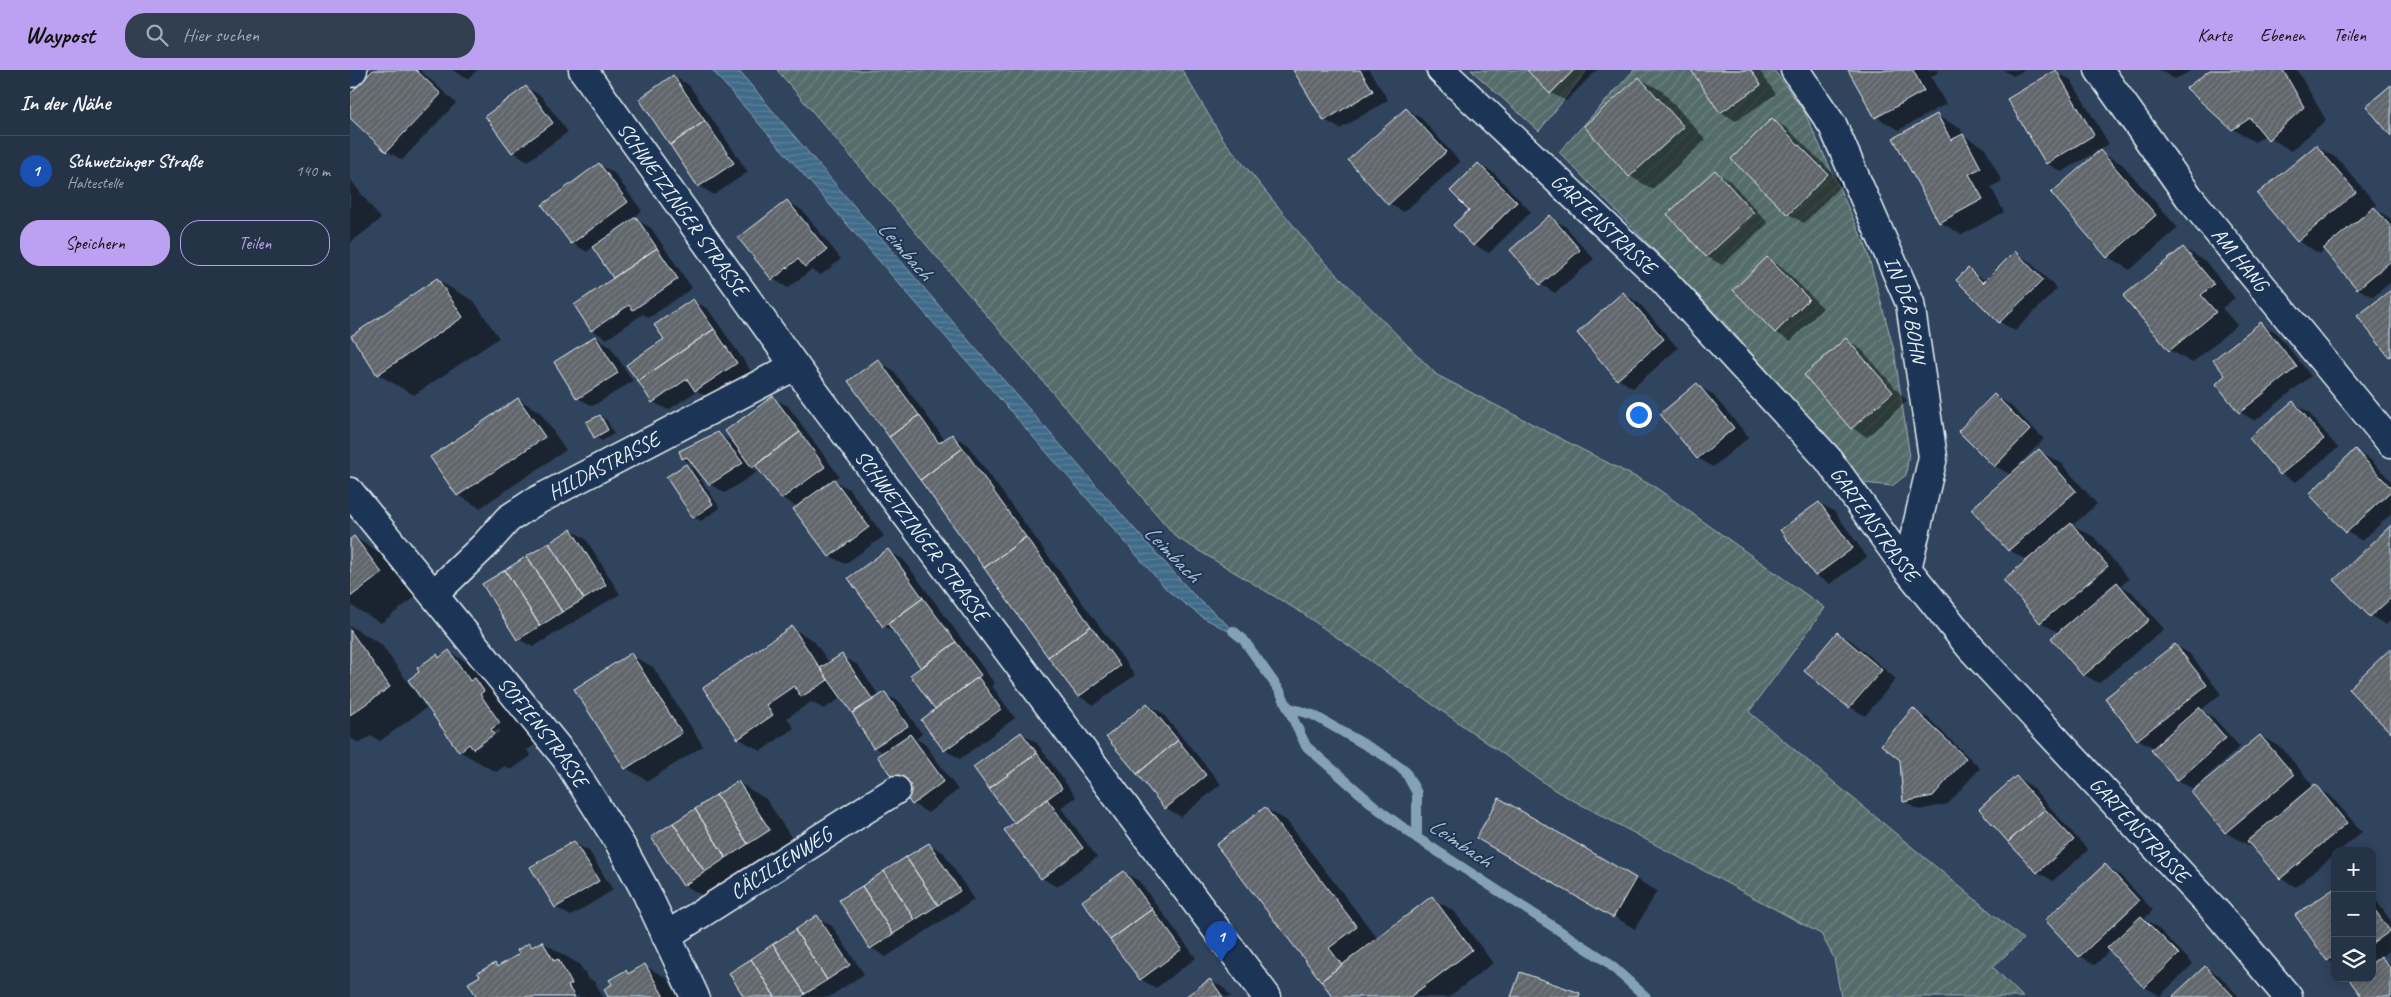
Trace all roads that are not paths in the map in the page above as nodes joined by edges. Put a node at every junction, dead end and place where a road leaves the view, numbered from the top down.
1 (353, 70) edge
2 (583, 70) edge
3 (1442, 70) edge
4 (1796, 70) edge
5 (2099, 70) edge
6 (350, 73) edge
7 (795, 366) junction
8 (2391, 443) edge
9 (350, 492) edge
10 (1907, 569) junction
11 (434, 594) junction
12 (896, 790) dead end
13 (666, 936) junction
14 (695, 997) edge
15 (1267, 997) edge
16 (2288, 997) edge

1 - 6 street
2 - 7 street, SCHWETZINGER STRASSE
3 - 10 street, GARTENSTRASSE
4 - 10 street, IN DER BOHN
5 - 8 street, AM HANG
7 - 11 street, HILDASTRASSE
7 - 15 street, SCHWETZINGER STRASSE
9 - 11 street, SOFIENSTRASSE
10 - 16 street, GARTENSTRASSE
11 - 13 street, SOFIENSTRASSE
12 - 13 street, CÄCILIENWEG
13 - 14 street, SOFIENSTRASSE

